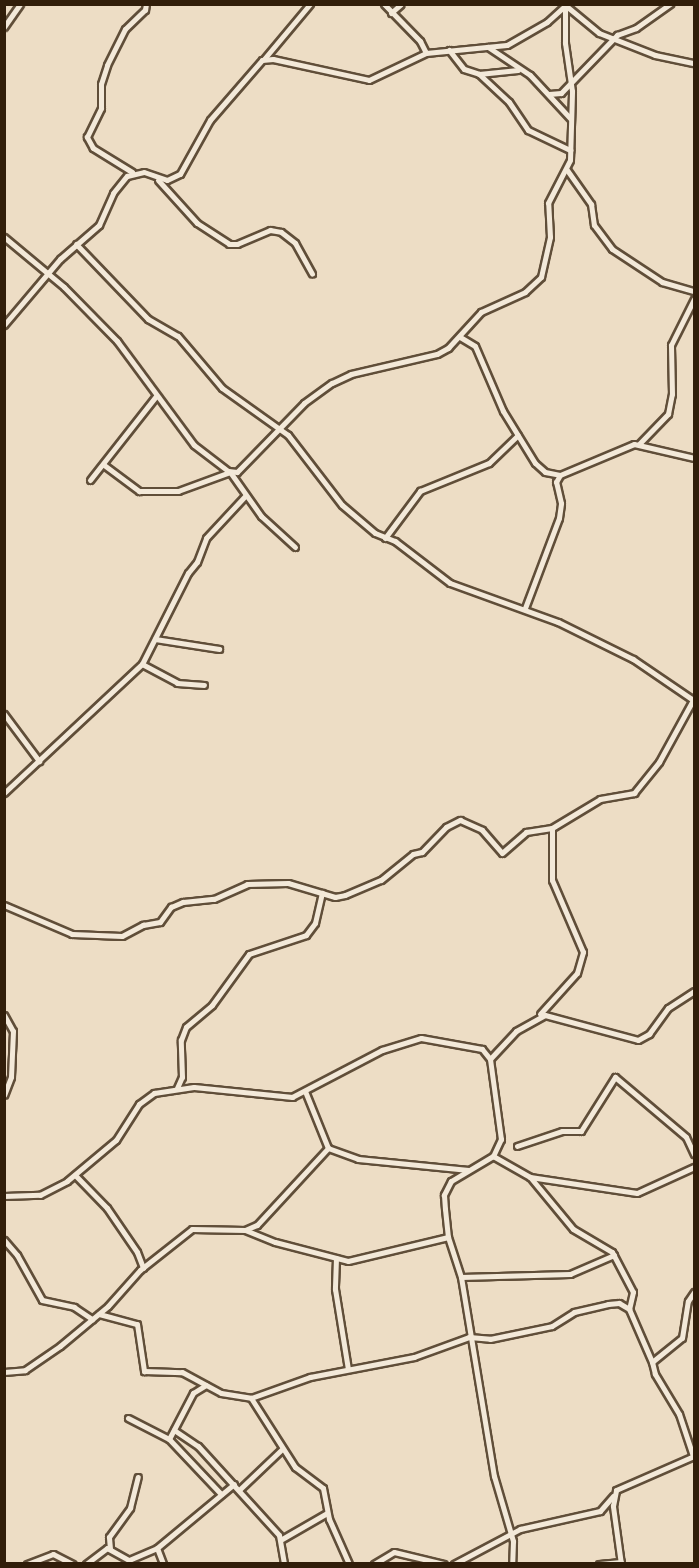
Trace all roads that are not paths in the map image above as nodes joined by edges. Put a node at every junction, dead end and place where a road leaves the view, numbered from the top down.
1 (20, 4) edge
2 (146, 4) edge
3 (310, 4) edge
4 (384, 4) edge
5 (401, 4) edge
6 (669, 4) edge
7 (566, 6) edge
8 (391, 13) junction
9 (4, 27) edge
10 (614, 39) junction
11 (487, 47) junction
12 (448, 50) junction
13 (426, 53) junction
14 (694, 54) edge
15 (262, 60) junction
16 (692, 62) edge
17 (518, 70) junction
18 (478, 74) junction
19 (571, 86) junction
20 (549, 94) junction
21 (570, 118) junction
22 (570, 150) junction
23 (567, 170) junction
24 (132, 172) junction
25 (157, 179) junction
26 (4, 237) edge
27 (76, 244) junction
28 (47, 274) junction
29 (312, 274) dead end
30 (694, 291) edge
31 (694, 299) edge
32 (4, 325) edge
33 (460, 337) junction
34 (156, 396) junction
35 (279, 428) junction
36 (518, 435) junction
37 (639, 444) junction
38 (694, 458) edge
39 (104, 465) junction
40 (230, 472) junction
41 (560, 475) junction
42 (90, 480) dead end
43 (245, 496) junction
44 (385, 538) junction
45 (295, 547) dead end
46 (525, 608) junction
47 (155, 639) junction
48 (219, 650) dead end
49 (142, 664) junction
50 (204, 685) dead end
51 (694, 699) edge
52 (4, 714) edge
53 (39, 760) junction
54 (4, 793) edge
55 (552, 828) junction
56 (322, 893) junction
57 (4, 905) edge
58 (694, 991) edge
59 (4, 1015) edge
60 (539, 1016) junction
61 (490, 1059) junction
62 (177, 1088) junction
63 (305, 1091) junction
64 (4, 1095) edge
65 (517, 1146) dead end
66 (328, 1148) junction
67 (694, 1154) edge
68 (493, 1156) junction
69 (694, 1167) edge
70 (468, 1170) junction
71 (75, 1175) junction
72 (530, 1177) junction
73 (4, 1196) edge
74 (245, 1230) junction
75 (448, 1238) junction
76 (4, 1240) edge
77 (614, 1255) junction
78 (336, 1258) junction
79 (143, 1268) junction
80 (461, 1277) junction
81 (694, 1292) edge
82 (629, 1309) junction
83 (99, 1314) junction
84 (92, 1319) junction
85 (469, 1337) junction
86 (652, 1362) junction
87 (348, 1369) junction
88 (4, 1372) edge
89 (206, 1385) junction
90 (251, 1398) junction
91 (128, 1418) dead end
92 (174, 1430) junction
93 (169, 1439) junction
94 (281, 1450) junction
95 (694, 1456) edge
96 (138, 1477) dead end
97 (234, 1484) junction
98 (239, 1490) junction
99 (221, 1494) junction
100 (613, 1496) junction
101 (327, 1513) junction
102 (510, 1533) junction
103 (282, 1539) junction
104 (157, 1548) junction
105 (110, 1549) junction
106 (27, 1563) edge
107 (73, 1563) edge
108 (86, 1563) edge
109 (163, 1563) edge
110 (284, 1563) edge
111 (349, 1563) edge
112 (374, 1563) edge
113 (444, 1563) edge
114 (454, 1563) edge
115 (512, 1563) edge
116 (599, 1563) edge
117 (621, 1563) edge

1 - 9 street
2 - 24 street
3 - 15 street
4 - 8 street
5 - 8 street
6 - 10 street
7 - 10 street
7 - 11 street
7 - 19 street
8 - 13 street
10 - 16 street
10 - 19 street
11 - 12 street
11 - 17 street
12 - 13 street
12 - 18 street
13 - 15 street
14 - 16 street
15 - 25 street
17 - 18 street
17 - 20 street
18 - 22 street
19 - 20 street
19 - 21 street
20 - 21 street
21 - 22 street
22 - 23 street
23 - 30 street
23 - 33 street
24 - 25 street
24 - 27 street
25 - 29 street
26 - 28 street
27 - 28 street
27 - 35 street
28 - 32 street
28 - 34 street
31 - 37 street
33 - 35 street
33 - 36 street
34 - 39 street
34 - 40 street
35 - 40 street
35 - 44 street
36 - 41 street
36 - 44 street
37 - 38 street
37 - 41 street
39 - 40 street
39 - 42 street
40 - 43 street
41 - 46 street
43 - 45 street
43 - 47 street
44 - 46 street
46 - 51 street
47 - 48 street
47 - 49 street
49 - 50 street
49 - 53 street
51 - 55 street
52 - 53 street
53 - 54 street
55 - 56 street
55 - 60 street
56 - 57 street
56 - 62 street
58 - 60 street
59 - 64 street
60 - 61 street
61 - 63 street
61 - 68 street
62 - 63 street
62 - 71 street
63 - 66 street
65 - 67 street
66 - 70 street
66 - 74 street
68 - 70 street
68 - 72 street
69 - 72 street
70 - 75 street
71 - 73 street
71 - 79 street
72 - 77 street
74 - 78 street
74 - 79 street
75 - 78 street
75 - 80 street
76 - 84 street
77 - 80 street
77 - 82 street
78 - 87 street
79 - 83 street
80 - 85 street
81 - 86 street
82 - 85 street
82 - 86 street
83 - 84 street
83 - 89 street
84 - 88 street
85 - 87 street
85 - 102 street
86 - 95 street
87 - 90 street
89 - 90 street
89 - 92 street
90 - 94 street
91 - 93 street
92 - 93 street
92 - 97 street
93 - 99 street
94 - 98 street
94 - 101 street
95 - 100 street
96 - 105 street
97 - 98 street
97 - 99 street
98 - 103 street
99 - 104 street
100 - 102 street
100 - 117 street
101 - 103 street
101 - 111 street
102 - 114 street
102 - 115 street
103 - 110 street
104 - 105 street
104 - 109 street
105 - 108 street
106 - 107 street
112 - 113 street
116 - 117 street

